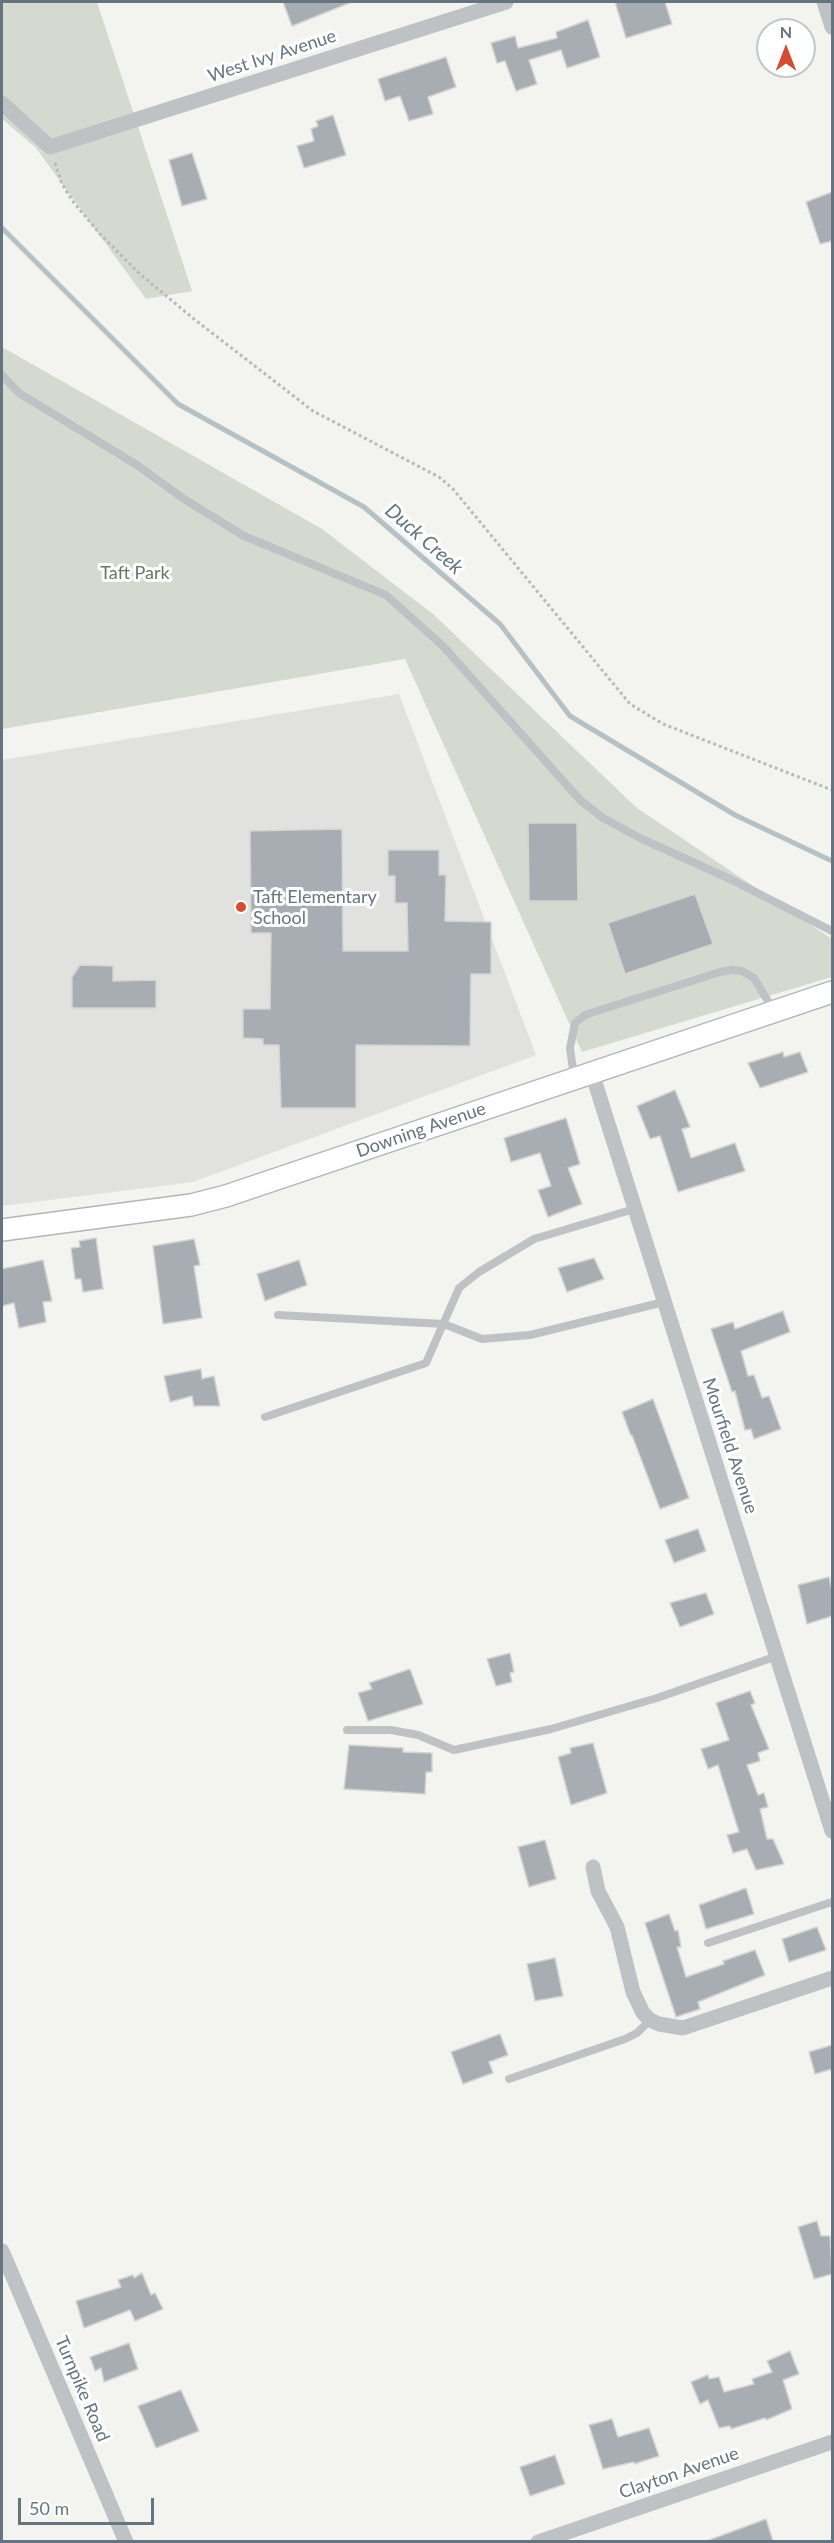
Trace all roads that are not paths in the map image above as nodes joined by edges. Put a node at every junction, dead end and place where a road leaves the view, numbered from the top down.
1 (506, 2) edge
2 (824, 2) edge
3 (832, 27) edge
4 (2, 103) edge
5 (2, 375) edge
6 (832, 931) edge
7 (832, 992) edge
8 (775, 1011) junction
9 (583, 1076) junction
10 (634, 1209) junction
11 (2, 1230) edge
12 (664, 1302) junction
13 (278, 1315) dead end
14 (444, 1324) junction
15 (265, 1417) dead end
16 (777, 1656) junction
17 (347, 1730) dead end
18 (832, 1831) edge
19 (593, 1867) dead end
20 (832, 1902) edge
21 (708, 1943) dead end
22 (832, 1978) edge
23 (650, 2020) junction
24 (509, 2079) dead end
25 (2, 2251) edge
26 (832, 2442) edge
27 (126, 2541) edge
28 (538, 2541) edge

1 - 4 street, West Ivy Avenue
2 - 3 street
5 - 6 lane
7 - 8 street, Downing Avenue
8 - 9 street, Downing Avenue
8 - 9 lane
9 - 10 street, Mourfield Avenue
9 - 11 street, Downing Avenue
10 - 12 street, Mourfield Avenue
10 - 14 lane
12 - 14 lane
12 - 16 street, Mourfield Avenue
13 - 14 lane
14 - 15 lane
16 - 17 lane
16 - 18 street, Mourfield Avenue
19 - 23 street
20 - 21 lane
22 - 23 street
23 - 24 lane
25 - 27 street, Turnpike Road
26 - 28 street, Clayton Avenue

